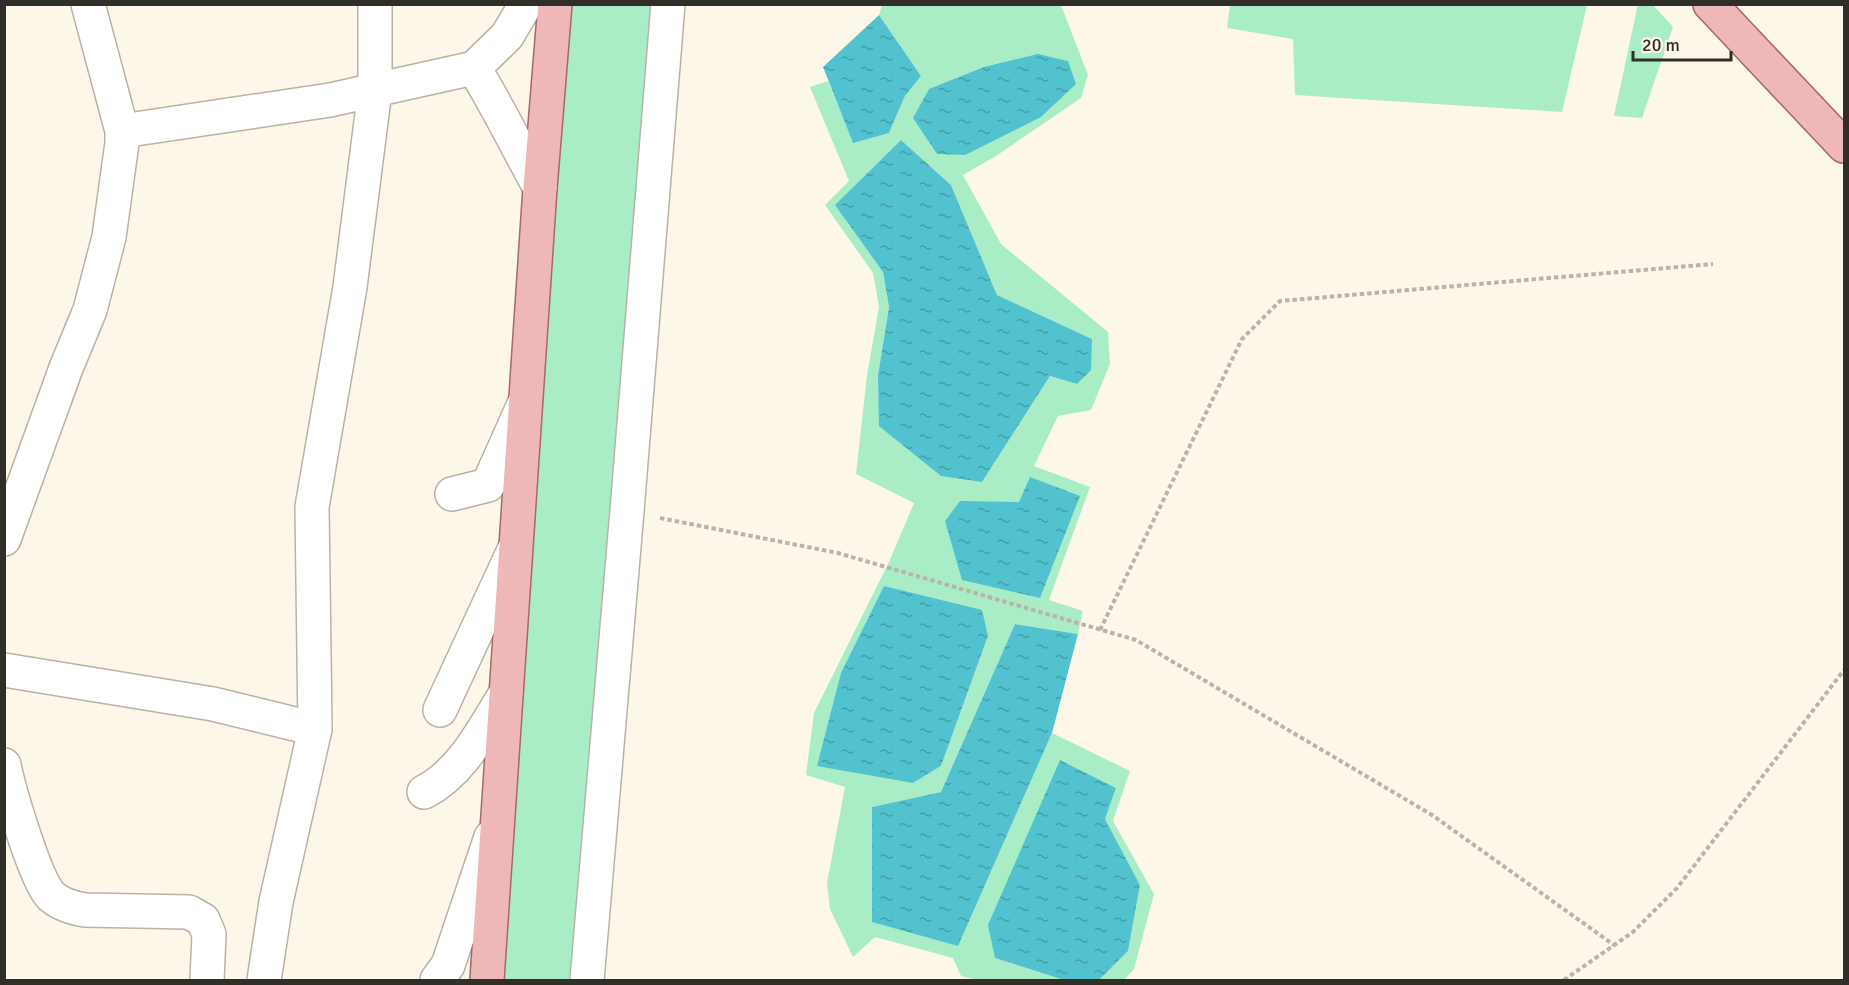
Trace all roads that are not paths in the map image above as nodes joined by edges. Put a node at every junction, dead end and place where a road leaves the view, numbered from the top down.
1 (88, 4) edge
2 (375, 4) edge
3 (668, 4) edge
4 (1710, 4) edge
5 (548, 5) edge
6 (474, 68) junction
7 (375, 90) junction
8 (122, 131) junction
9 (1845, 146) edge
10 (540, 188) junction
11 (526, 401) junction
12 (452, 494) dead end
13 (4, 539) edge
14 (516, 546) junction
15 (4, 670) edge
16 (506, 693) junction
17 (441, 710) dead end
18 (315, 729) junction
19 (4, 765) edge
20 (424, 792) dead end
21 (498, 818) junction
22 (207, 981) edge
23 (264, 981) edge
24 (437, 981) edge
25 (487, 981) edge
26 (587, 981) edge

1 - 8 street
2 - 7 street
3 - 26 street
4 - 9 main road
5 - 6 street
5 - 10 main road
6 - 7 street
6 - 10 street
7 - 8 street
7 - 18 street
8 - 13 street
10 - 11 main road
11 - 12 street
11 - 14 main road
14 - 16 main road
14 - 17 street
15 - 18 street
16 - 20 street
16 - 21 main road
18 - 23 street
19 - 22 street
21 - 24 street
21 - 25 main road

